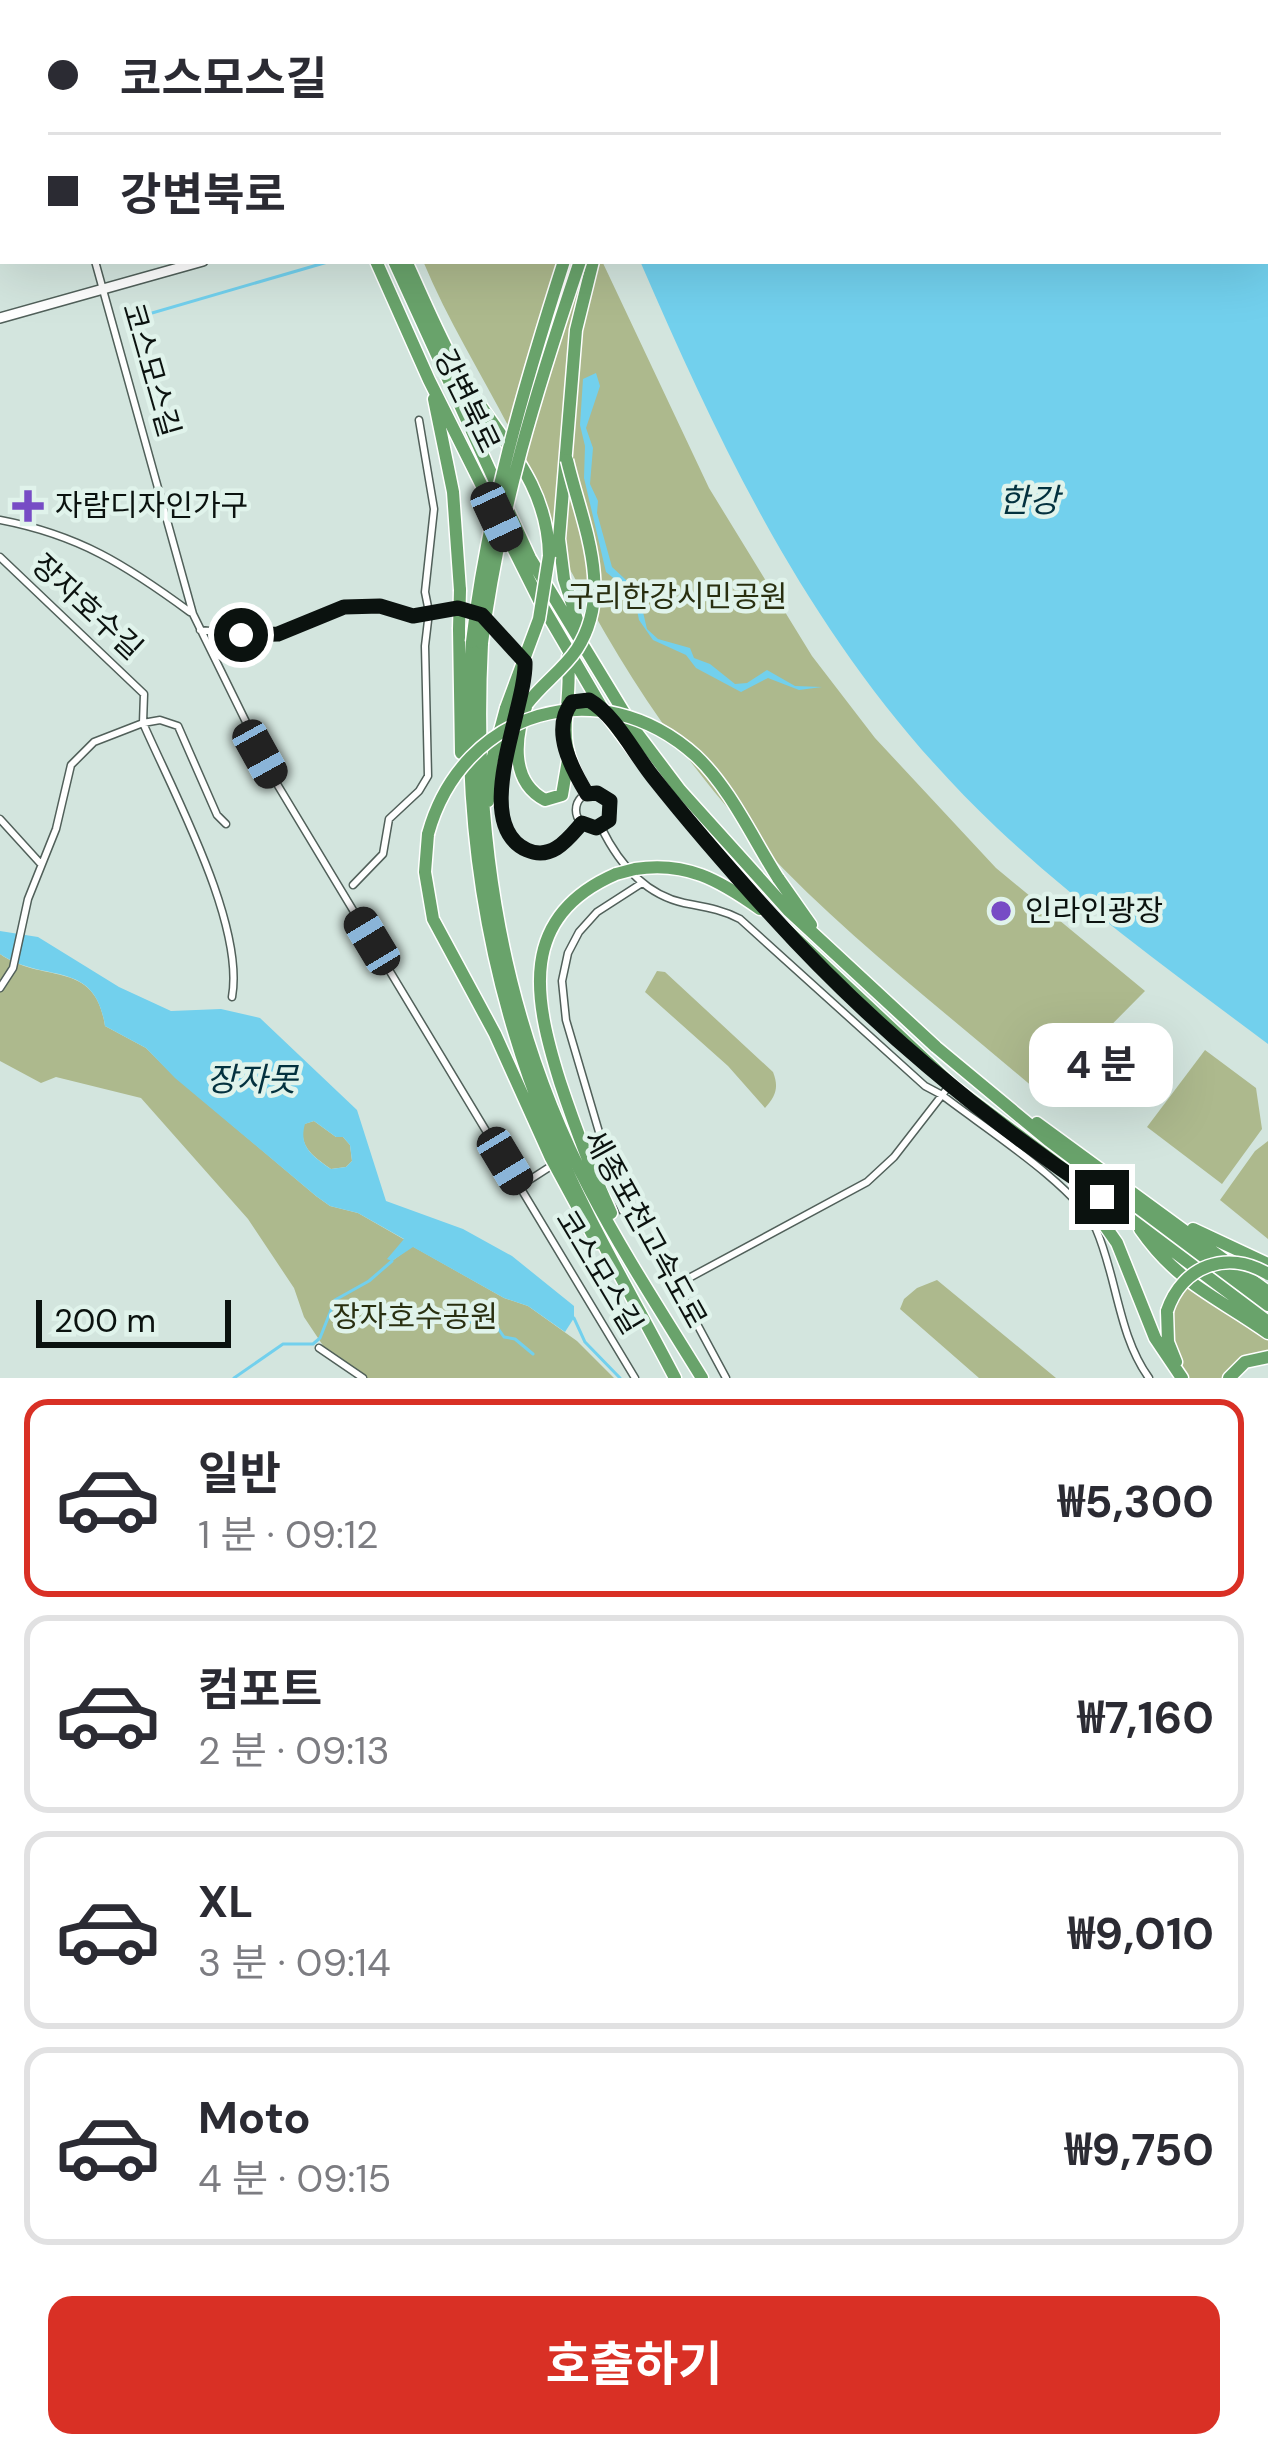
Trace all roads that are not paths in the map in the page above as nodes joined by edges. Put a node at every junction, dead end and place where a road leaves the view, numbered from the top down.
1 (96, 264) edge
2 (192, 264) edge
3 (377, 264) edge
4 (395, 264) edge
5 (407, 264) edge
6 (563, 264) edge
7 (579, 264) edge
8 (592, 264) edge
9 (103, 289) junction
10 (0, 318) edge
11 (429, 380) junction
12 (419, 420) dead end
13 (567, 460) junction
14 (0, 520) edge
15 (0, 557) edge
16 (430, 613) junction
17 (193, 614) junction
18 (200, 630) junction
19 (477, 643) junction
20 (568, 650) junction
21 (588, 654) junction
22 (565, 711) junction
23 (605, 712) junction
24 (143, 723) junction
25 (568, 760) junction
26 (587, 794) junction
27 (0, 819) edge
28 (582, 823) junction
29 (226, 824) dead end
30 (601, 826) junction
31 (40, 863) junction
32 (643, 884) junction
33 (338, 885) junction
34 (353, 885) junction
35 (350, 904) junction
36 (775, 919) junction
37 (826, 946) junction
38 (491, 949) junction
39 (506, 957) junction
40 (0, 988) edge
41 (232, 997) dead end
42 (944, 1093) junction
43 (993, 1095) junction
44 (602, 1143) junction
45 (589, 1147) dead end
46 (548, 1168) dead end
47 (1071, 1177) junction
48 (520, 1186) junction
49 (1145, 1199) junction
50 (1133, 1218) junction
51 (1268, 1264) edge
52 (1268, 1274) edge
53 (676, 1286) junction
54 (648, 1289) junction
55 (1268, 1292) edge
56 (632, 1296) junction
57 (1268, 1305) edge
58 (1268, 1322) edge
59 (1268, 1333) edge
60 (319, 1348) dead end
61 (1268, 1357) edge
62 (363, 1378) edge
63 (634, 1378) edge
64 (675, 1378) edge
65 (702, 1378) edge
66 (727, 1378) edge
67 (1149, 1378) edge
68 (1183, 1378) edge
69 (1228, 1378) edge

1 - 9 street, 코스모스길
2 - 9 street
3 - 11 highway, 강변북로
4 - 21 highway, 강변북로
5 - 39 highway, bridge
6 - 19 highway, 세종포천고속도로, bridge
7 - 19 highway, 세종포천고속도로, bridge
8 - 13 highway
9 - 10 street
9 - 17 street, 코스모스길
11 - 20 highway, 강변북로
11 - 38 highway, bridge
12 - 16 street
13 - 21 highway
13 - 25 highway, bridge
14 - 17 street
15 - 24 street, 장자호수길
16 - 18 street
16 - 28 street
16 - 34 street
17 - 18 street, 코스모스길
18 - 33 street, 코스모스길
19 - 38 highway, 세종포천고속도로
19 - 39 highway, 세종포천고속도로
20 - 22 highway
20 - 23 highway, 강변북로
21 - 37 highway, 강변북로
22 - 23 highway
22 - 25 highway
23 - 36 highway, 강변북로
24 - 29 street
24 - 31 street
24 - 41 street, 장자호수길
25 - 26 highway
26 - 28 street
26 - 30 street
27 - 31 street
28 - 30 street
30 - 32 street
31 - 40 street
32 - 42 street
32 - 44 street
33 - 34 street
33 - 35 street, 코스모스길
34 - 35 street
35 - 48 street, 코스모스길
36 - 47 highway, 강변북로
36 - 54 highway, bridge
37 - 43 highway, 강변북로
37 - 56 highway, bridge
38 - 56 highway, 세종포천고속도로
39 - 54 highway, 세종포천고속도로
42 - 53 street
42 - 67 street
43 - 49 highway
43 - 57 highway, 강변북로
44 - 45 street
44 - 53 street
46 - 48 street
47 - 50 highway, 강변북로
47 - 68 highway
48 - 63 street, 코스모스길
49 - 51 highway
49 - 55 highway
50 - 58 highway, 강변북로
50 - 59 highway
52 - 68 highway, bridge
53 - 66 street
54 - 65 highway, 세종포천고속도로
56 - 64 highway, 세종포천고속도로
60 - 62 street
61 - 69 highway

